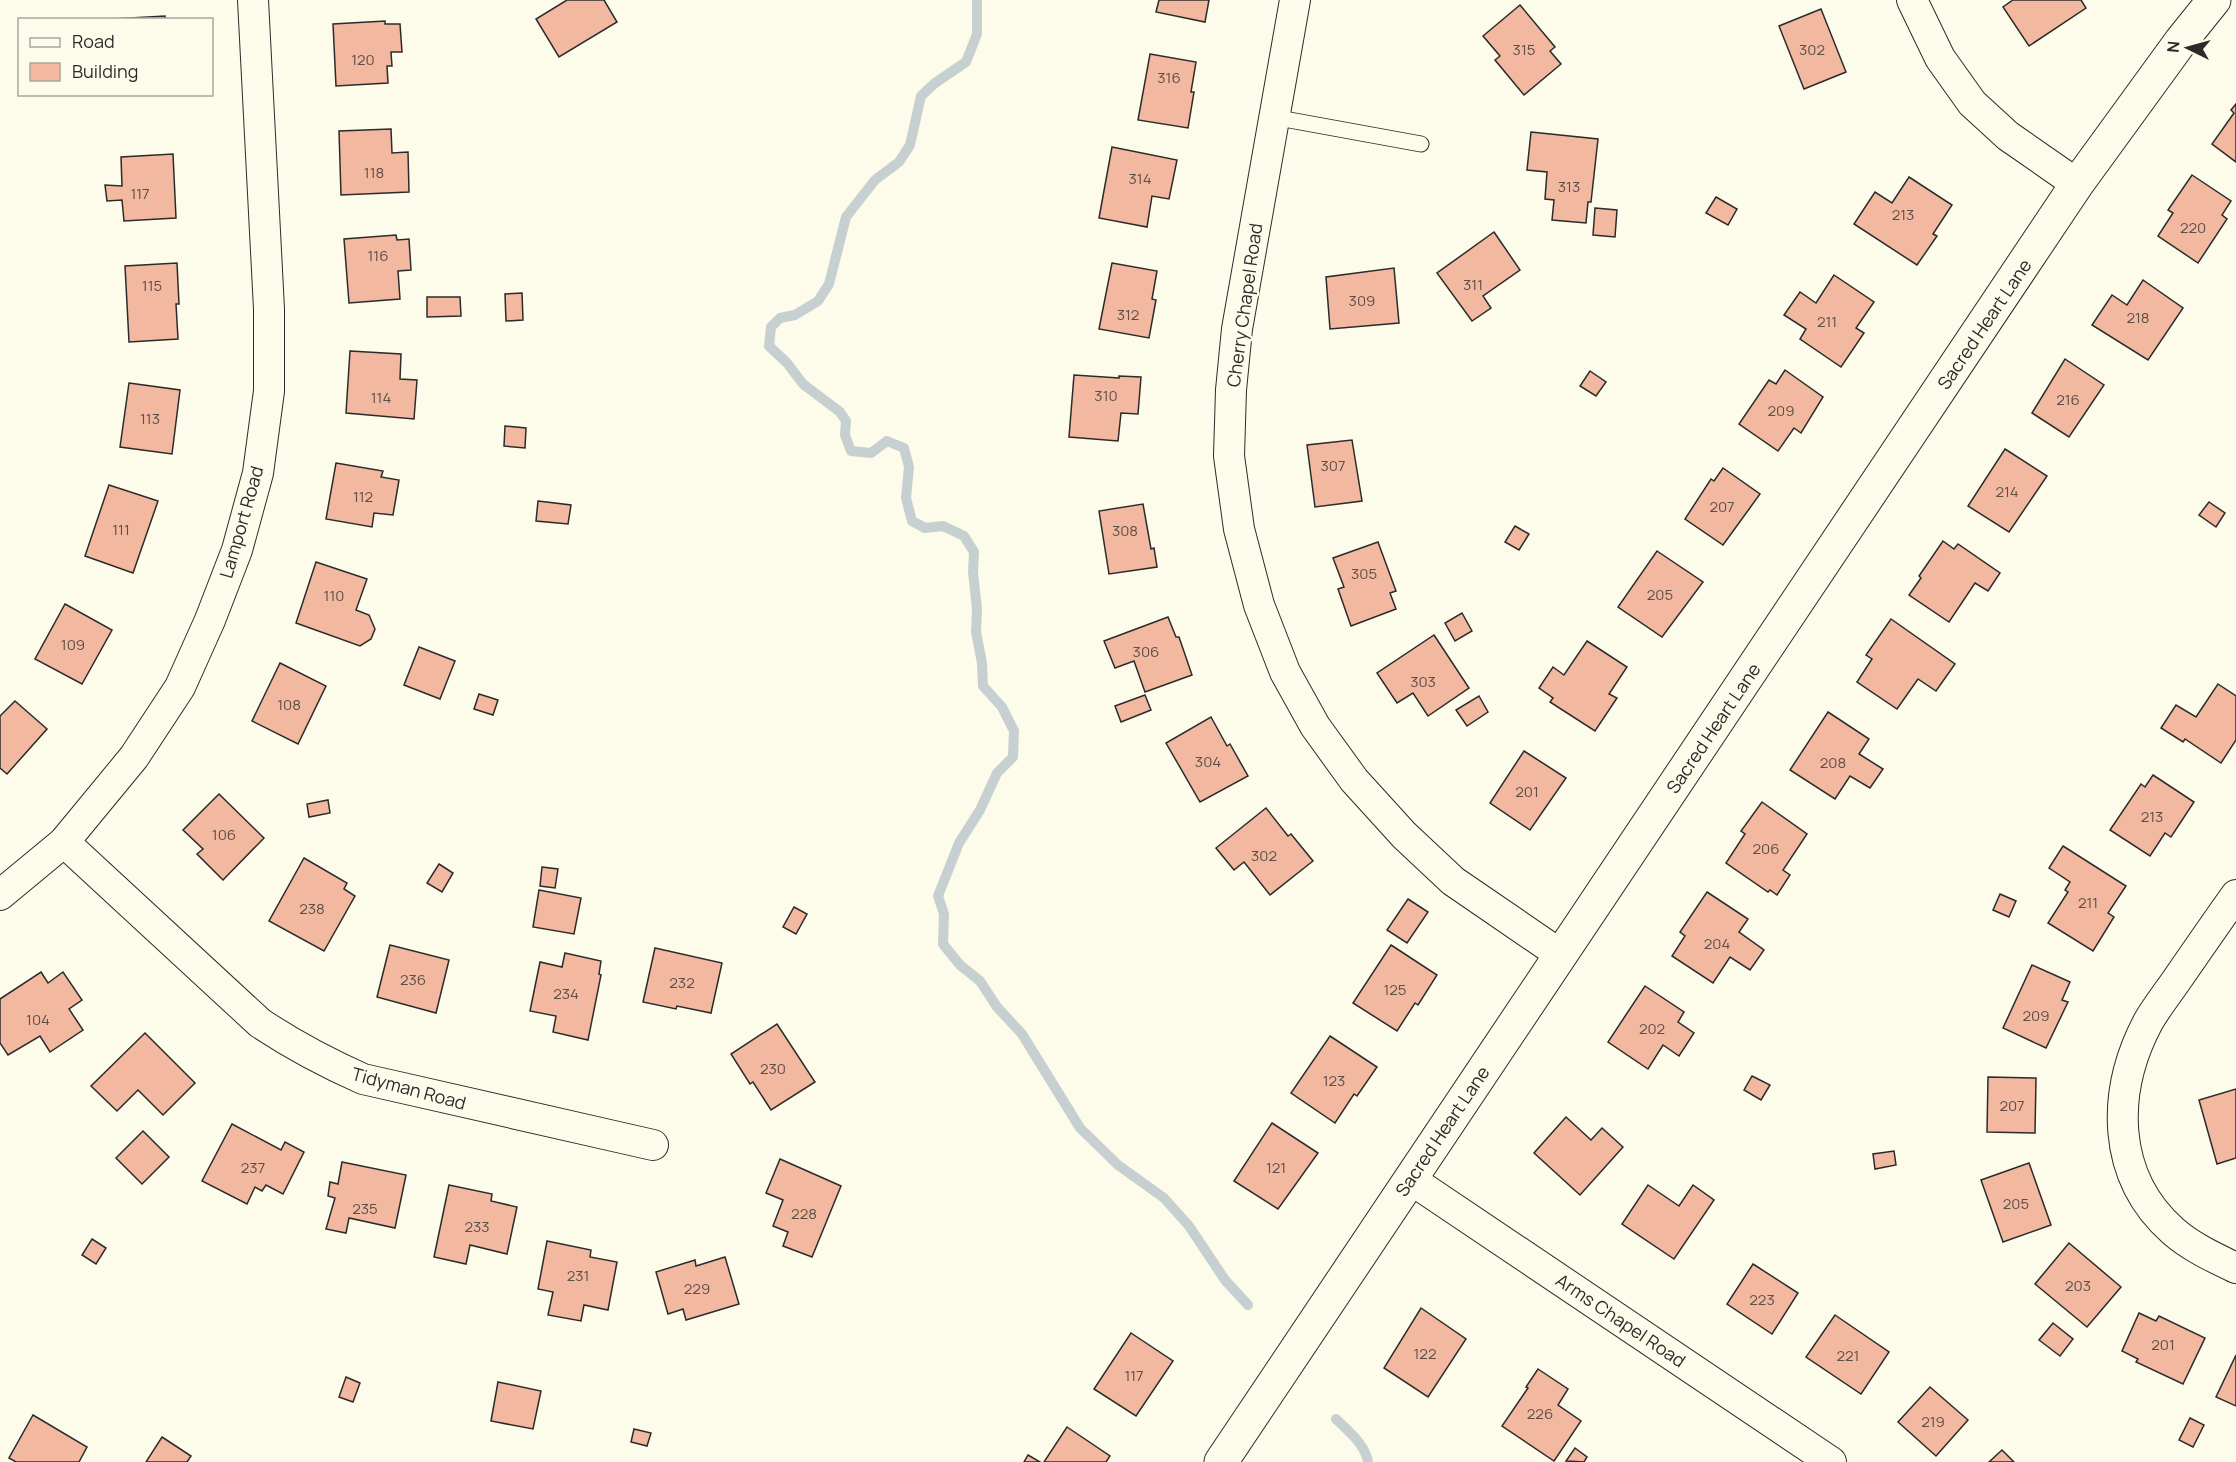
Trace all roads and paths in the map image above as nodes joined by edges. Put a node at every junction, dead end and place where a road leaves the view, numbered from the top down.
1 (253, 0) edge
2 (1295, 0) edge
3 (1912, 0) edge
4 (2214, 0) edge
5 (1273, 117) junction
6 (1421, 144) dead end
7 (2077, 184) junction
8 (64, 842) junction
9 (2236, 895) edge
10 (0, 896) edge
11 (1561, 956) junction
12 (653, 1144) dead end
13 (1410, 1179) junction
14 (2236, 1268) edge
15 (1221, 1462) edge
16 (1831, 1462) edge

1 - 8 street, Lamport Road
2 - 5 street, Cherry Chapel Road
3 - 7 street
4 - 7 street, Sacred Heart Lane
5 - 6 lane
5 - 11 street, Cherry Chapel Road
7 - 11 street, Sacred Heart Lane
8 - 10 street, Lamport Road
8 - 12 street, Tidyman Road
9 - 14 street
11 - 13 street, Sacred Heart Lane
13 - 15 street, Sacred Heart Lane
13 - 16 street, Arms Chapel Road

